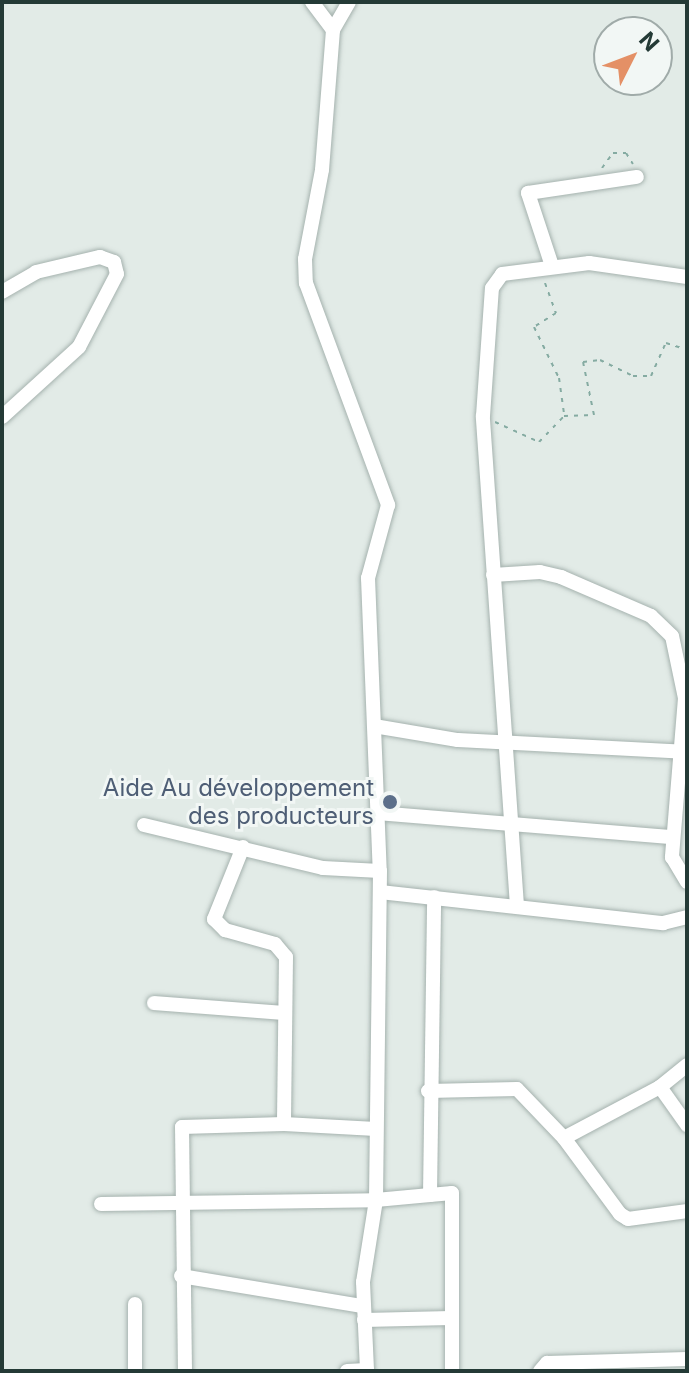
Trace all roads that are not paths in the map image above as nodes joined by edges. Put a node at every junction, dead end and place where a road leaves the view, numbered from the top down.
1 (312, 2) edge
2 (349, 2) edge
3 (333, 30) junction
4 (637, 177) road end
5 (552, 266) junction
6 (687, 277) edge
7 (2, 292) edge
8 (2, 417) edge
9 (493, 575) junction
10 (374, 726) junction
11 (503, 743) junction
12 (684, 752) junction
13 (378, 813) junction
14 (511, 821) junction
15 (144, 825) dead end
16 (672, 837) junction
17 (243, 847) junction
18 (380, 871) junction
19 (687, 882) edge
20 (380, 892) junction
21 (434, 897) junction
22 (517, 906) junction
23 (687, 917) edge
24 (154, 1003) dead end
25 (284, 1013) junction
26 (687, 1065) edge
27 (660, 1087) junction
28 (428, 1091) junction
29 (284, 1124) junction
30 (687, 1125) edge
31 (376, 1129) junction
32 (564, 1138) junction
33 (430, 1195) junction
34 (376, 1200) junction
35 (101, 1204) dead end
36 (181, 1205) junction
37 (687, 1211) edge
38 (181, 1276) junction
39 (135, 1304) dead end
40 (364, 1313) junction
41 (451, 1318) junction
42 (687, 1361) edge
43 (135, 1371) edge
44 (185, 1371) edge
45 (347, 1371) edge
46 (367, 1371) edge
47 (452, 1371) edge
48 (540, 1371) edge
49 (683, 1371) edge

1 - 3 street
2 - 3 street
3 - 10 street
4 - 5 street
5 - 6 street
5 - 9 street
7 - 8 street
9 - 11 street
9 - 12 street
10 - 11 street
10 - 13 street
11 - 12 street
11 - 14 street
12 - 16 street
13 - 14 street
13 - 18 street
14 - 16 street
14 - 22 street
15 - 17 street
16 - 19 street
17 - 18 street
17 - 25 street
18 - 20 street
20 - 21 street
20 - 31 street
21 - 22 street
21 - 28 street
22 - 23 street
24 - 25 street
25 - 29 street
26 - 27 street
27 - 30 street
27 - 32 street
28 - 32 street
28 - 33 street
29 - 31 street
29 - 36 street
31 - 34 street
32 - 37 street
33 - 34 street
33 - 41 street
34 - 36 street
34 - 40 street
35 - 36 street
36 - 38 street
38 - 40 street
38 - 44 street
39 - 43 street
40 - 41 street
40 - 46 street
41 - 47 street
42 - 48 street
42 - 49 street
45 - 46 street

